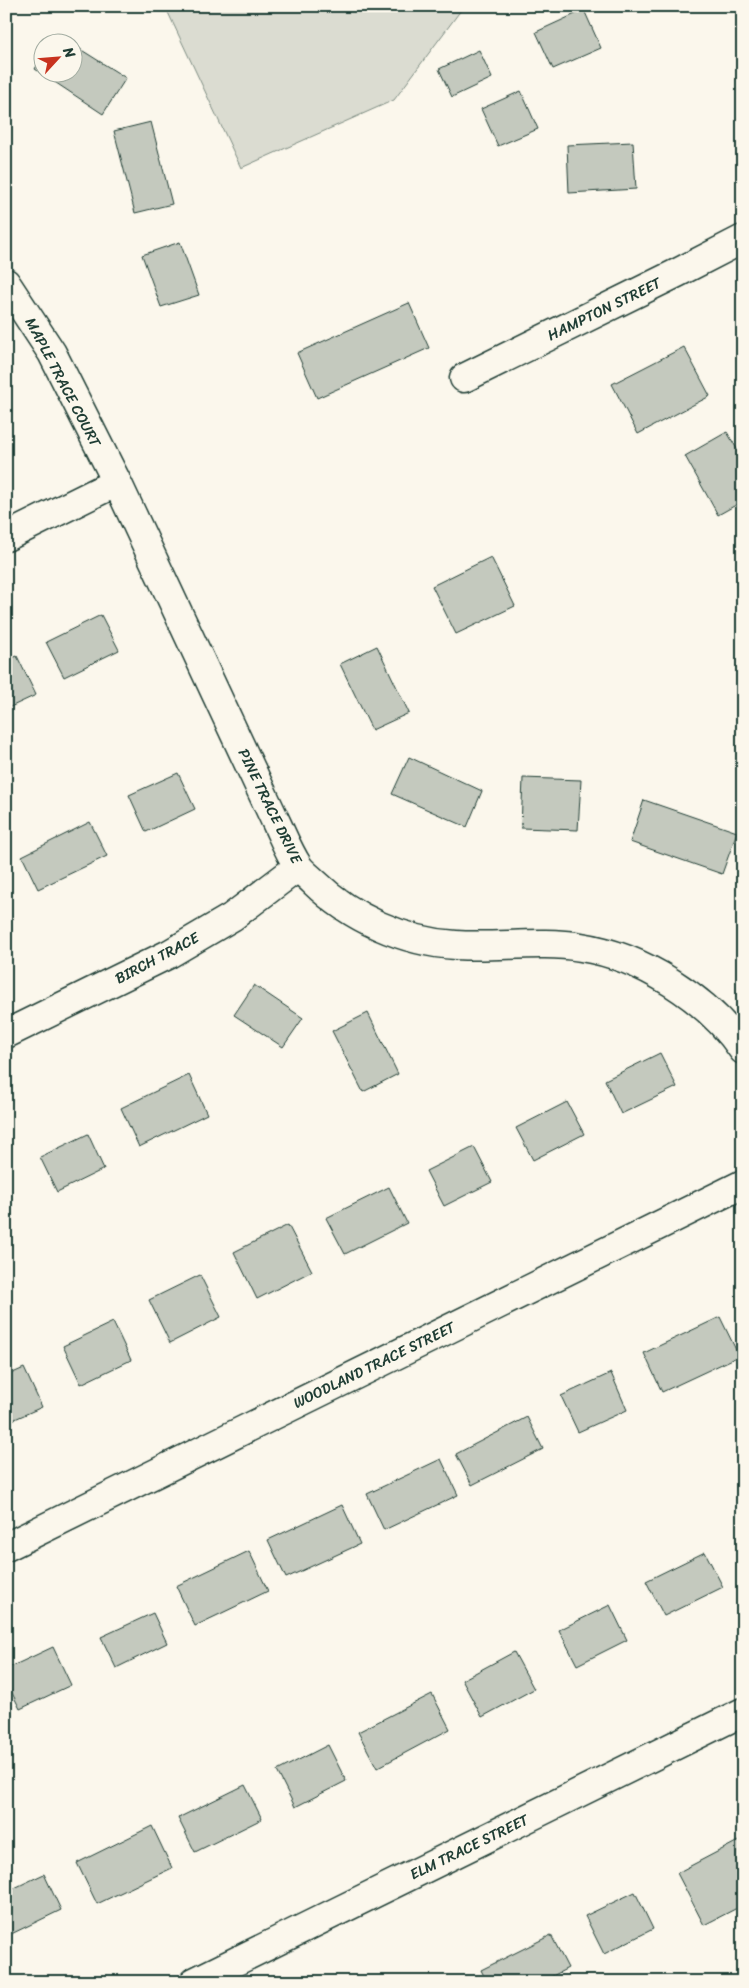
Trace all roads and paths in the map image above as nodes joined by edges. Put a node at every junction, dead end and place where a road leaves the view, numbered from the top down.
1 (743, 239) edge
2 (6, 283) edge
3 (464, 378) dead end
4 (116, 482) junction
5 (6, 536) edge
6 (298, 867) junction
7 (6, 1034) edge
8 (743, 1050) edge
9 (743, 1184) edge
10 (6, 1547) edge
11 (743, 1712) edge
12 (194, 1982) edge

1 - 3 street, HAMPTON STREET
2 - 4 street, MAPLE TRACE COURT
4 - 5 street
4 - 6 street, PINE TRACE DRIVE
6 - 7 street, BIRCH TRACE
6 - 8 street, PINE TRACE DRIVE
9 - 10 street, WOODLAND TRACE STREET
11 - 12 street, ELM TRACE STREET

